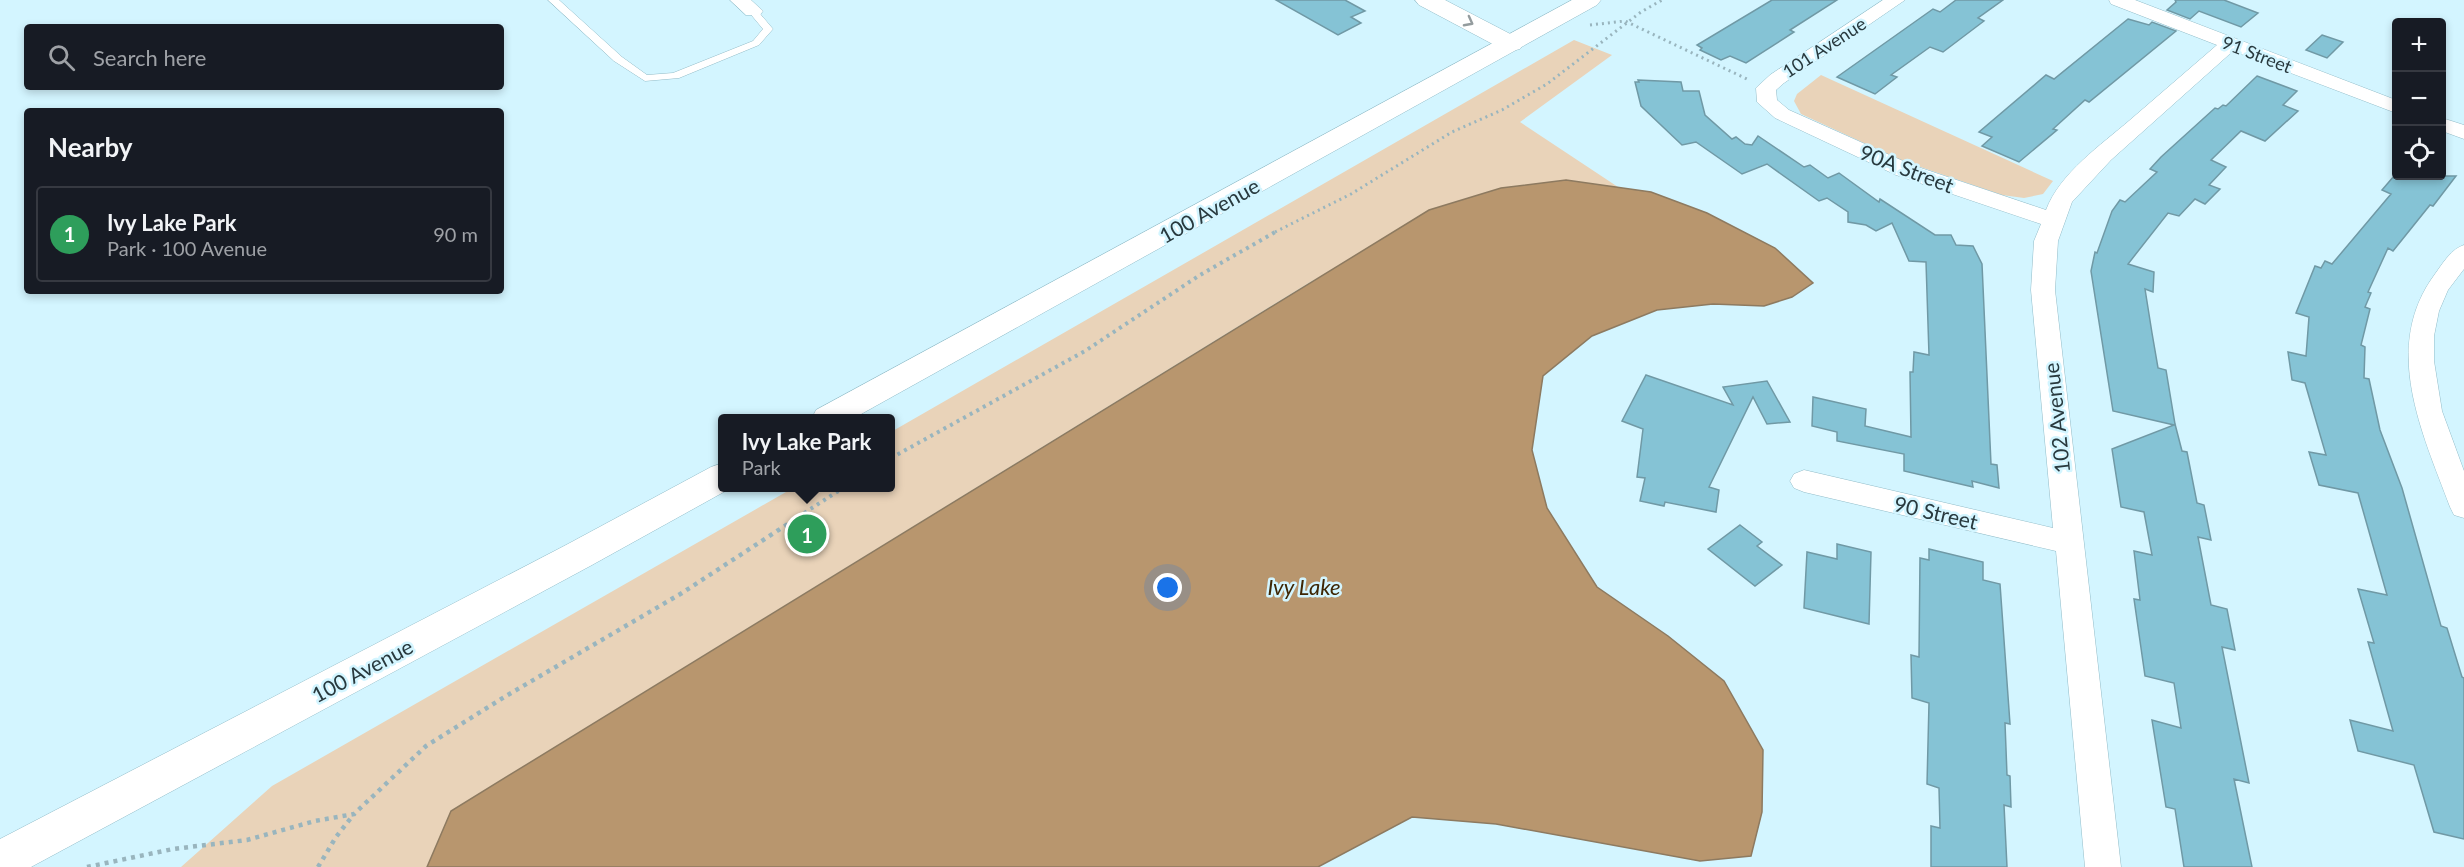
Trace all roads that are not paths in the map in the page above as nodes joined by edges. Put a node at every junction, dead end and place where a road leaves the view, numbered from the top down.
1 (553, 0) edge
2 (1427, 0) edge
3 (1464, 0) edge
4 (1590, 0) edge
5 (1896, 0) edge
6 (2118, 0) edge
7 (746, 6) edge
8 (1520, 39) junction
9 (2231, 43) junction
10 (1766, 95) joint
11 (2392, 105) edge
12 (2446, 126) edge
13 (2464, 133) edge
14 (2053, 220) junction
15 (2464, 253) edge
16 (835, 414) edge
17 (718, 479) edge
18 (1804, 481) dead end
19 (2464, 507) edge
20 (2068, 543) junction
21 (0, 861) edge
22 (2103, 867) edge

1 - 7 lane
2 -> 8 main road
3 - 8 main road
4 - 8 main road, 100 Avenue
5 - 10 street, 101 Avenue
6 - 9 street, 91 Street
8 - 16 main road, 100 Avenue
9 - 11 street, 91 Street
9 - 14 street, 102 Avenue
10 - 14 street, 90A Street
12 - 13 street
14 - 20 street, 102 Avenue
15 - 19 street
17 - 21 main road, 100 Avenue
18 - 20 street, 90 Street
20 - 22 street, 102 Avenue

